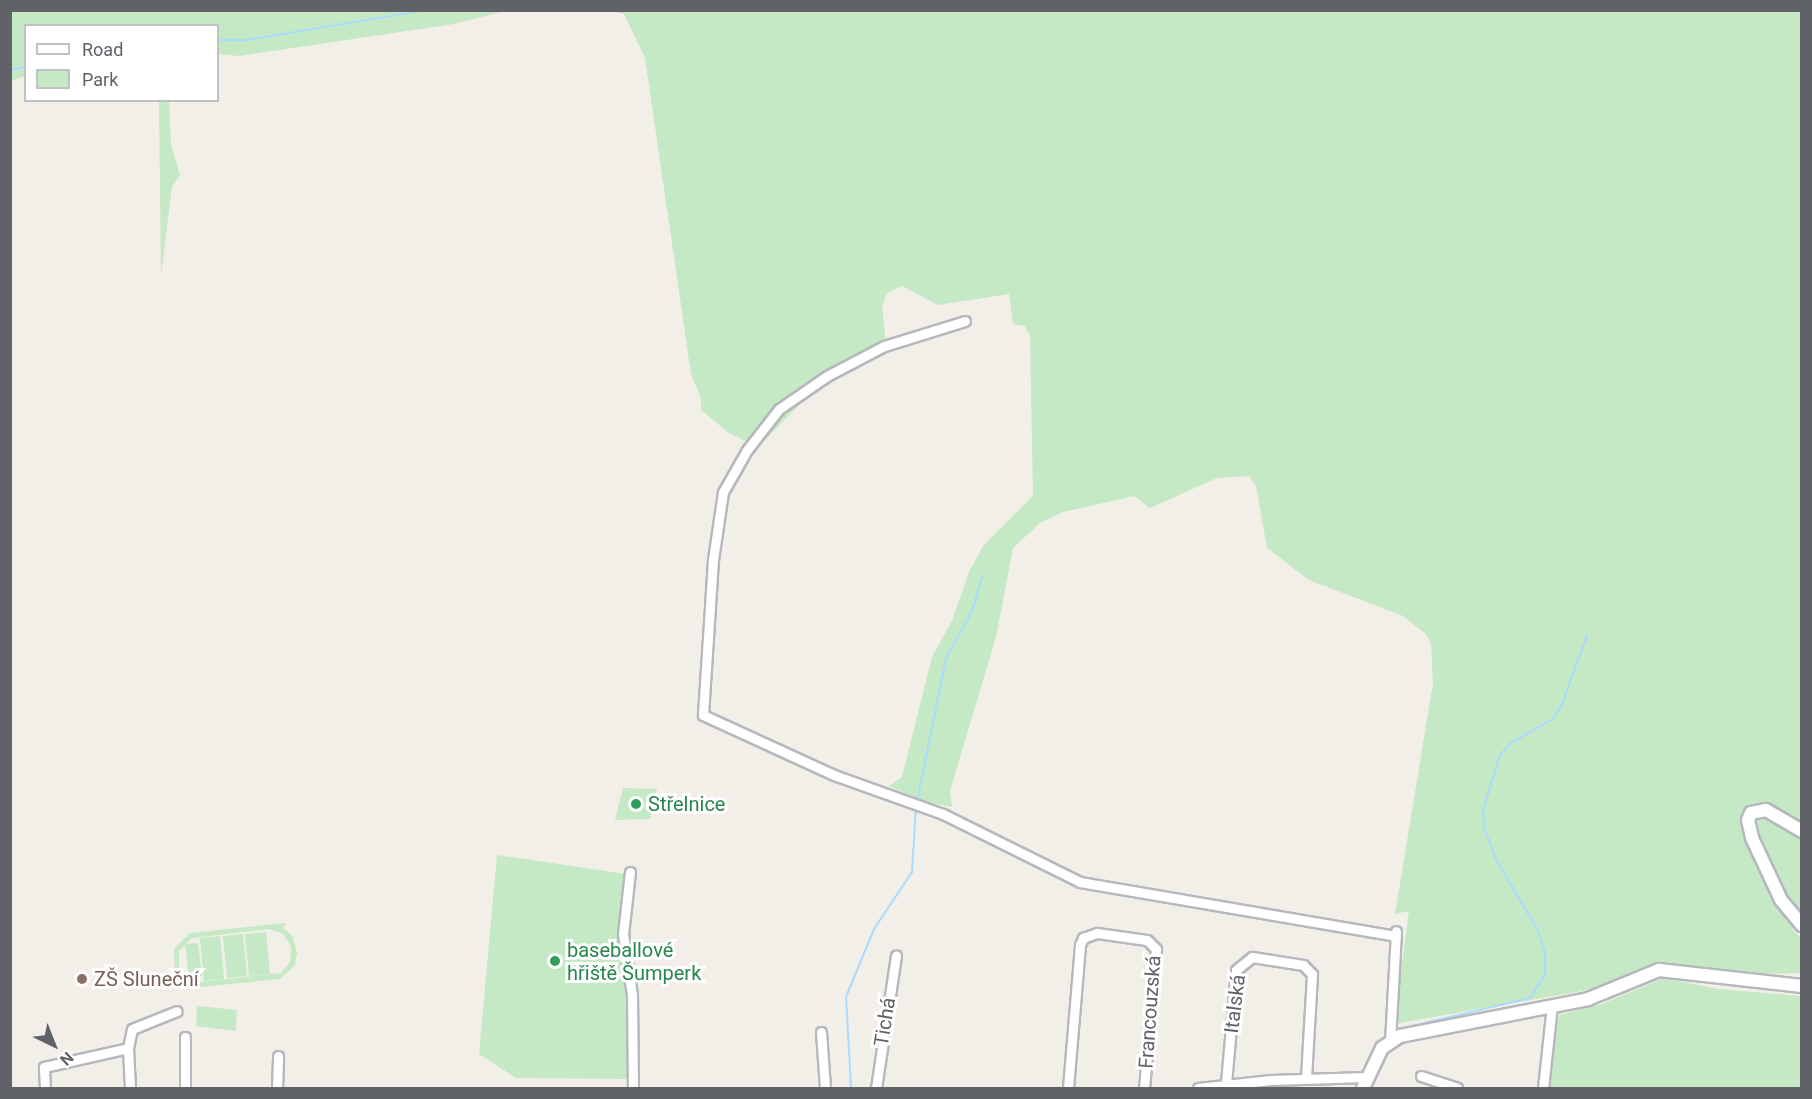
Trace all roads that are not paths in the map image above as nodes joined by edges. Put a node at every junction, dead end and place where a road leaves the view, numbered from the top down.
1 (965, 321) dead end
2 (1802, 831) edge
3 (630, 872) dead end
4 (1802, 925) edge
5 (896, 956) dead end
6 (1802, 986) edge
7 (1552, 1005) junction
8 (177, 1011) dead end
9 (821, 1032) dead end
10 (185, 1037) dead end
11 (1390, 1042) junction
12 (128, 1048) junction
13 (278, 1056) dead end
14 (1421, 1076) dead end
15 (1306, 1077) junction
16 (1226, 1083) junction
17 (1365, 1083) edge
18 (1454, 1088) edge
19 (45, 1089) edge
20 (130, 1089) edge
21 (184, 1089) edge
22 (277, 1089) edge
23 (633, 1089) edge
24 (825, 1089) edge
25 (876, 1089) edge
26 (1068, 1089) edge
27 (1144, 1089) edge
28 (1198, 1089) edge
29 (1543, 1089) edge

1 - 11 street
2 - 4 street
3 - 23 street
5 - 25 street, Tichá
6 - 7 street
7 - 11 street
7 - 29 street
8 - 12 street
9 - 24 street
10 - 21 street
11 - 17 street
12 - 19 street
12 - 20 street
13 - 22 street
14 - 18 street
15 - 16 street
15 - 16 street, Italská
15 - 17 street
16 - 28 street
26 - 27 street, Francouzská

